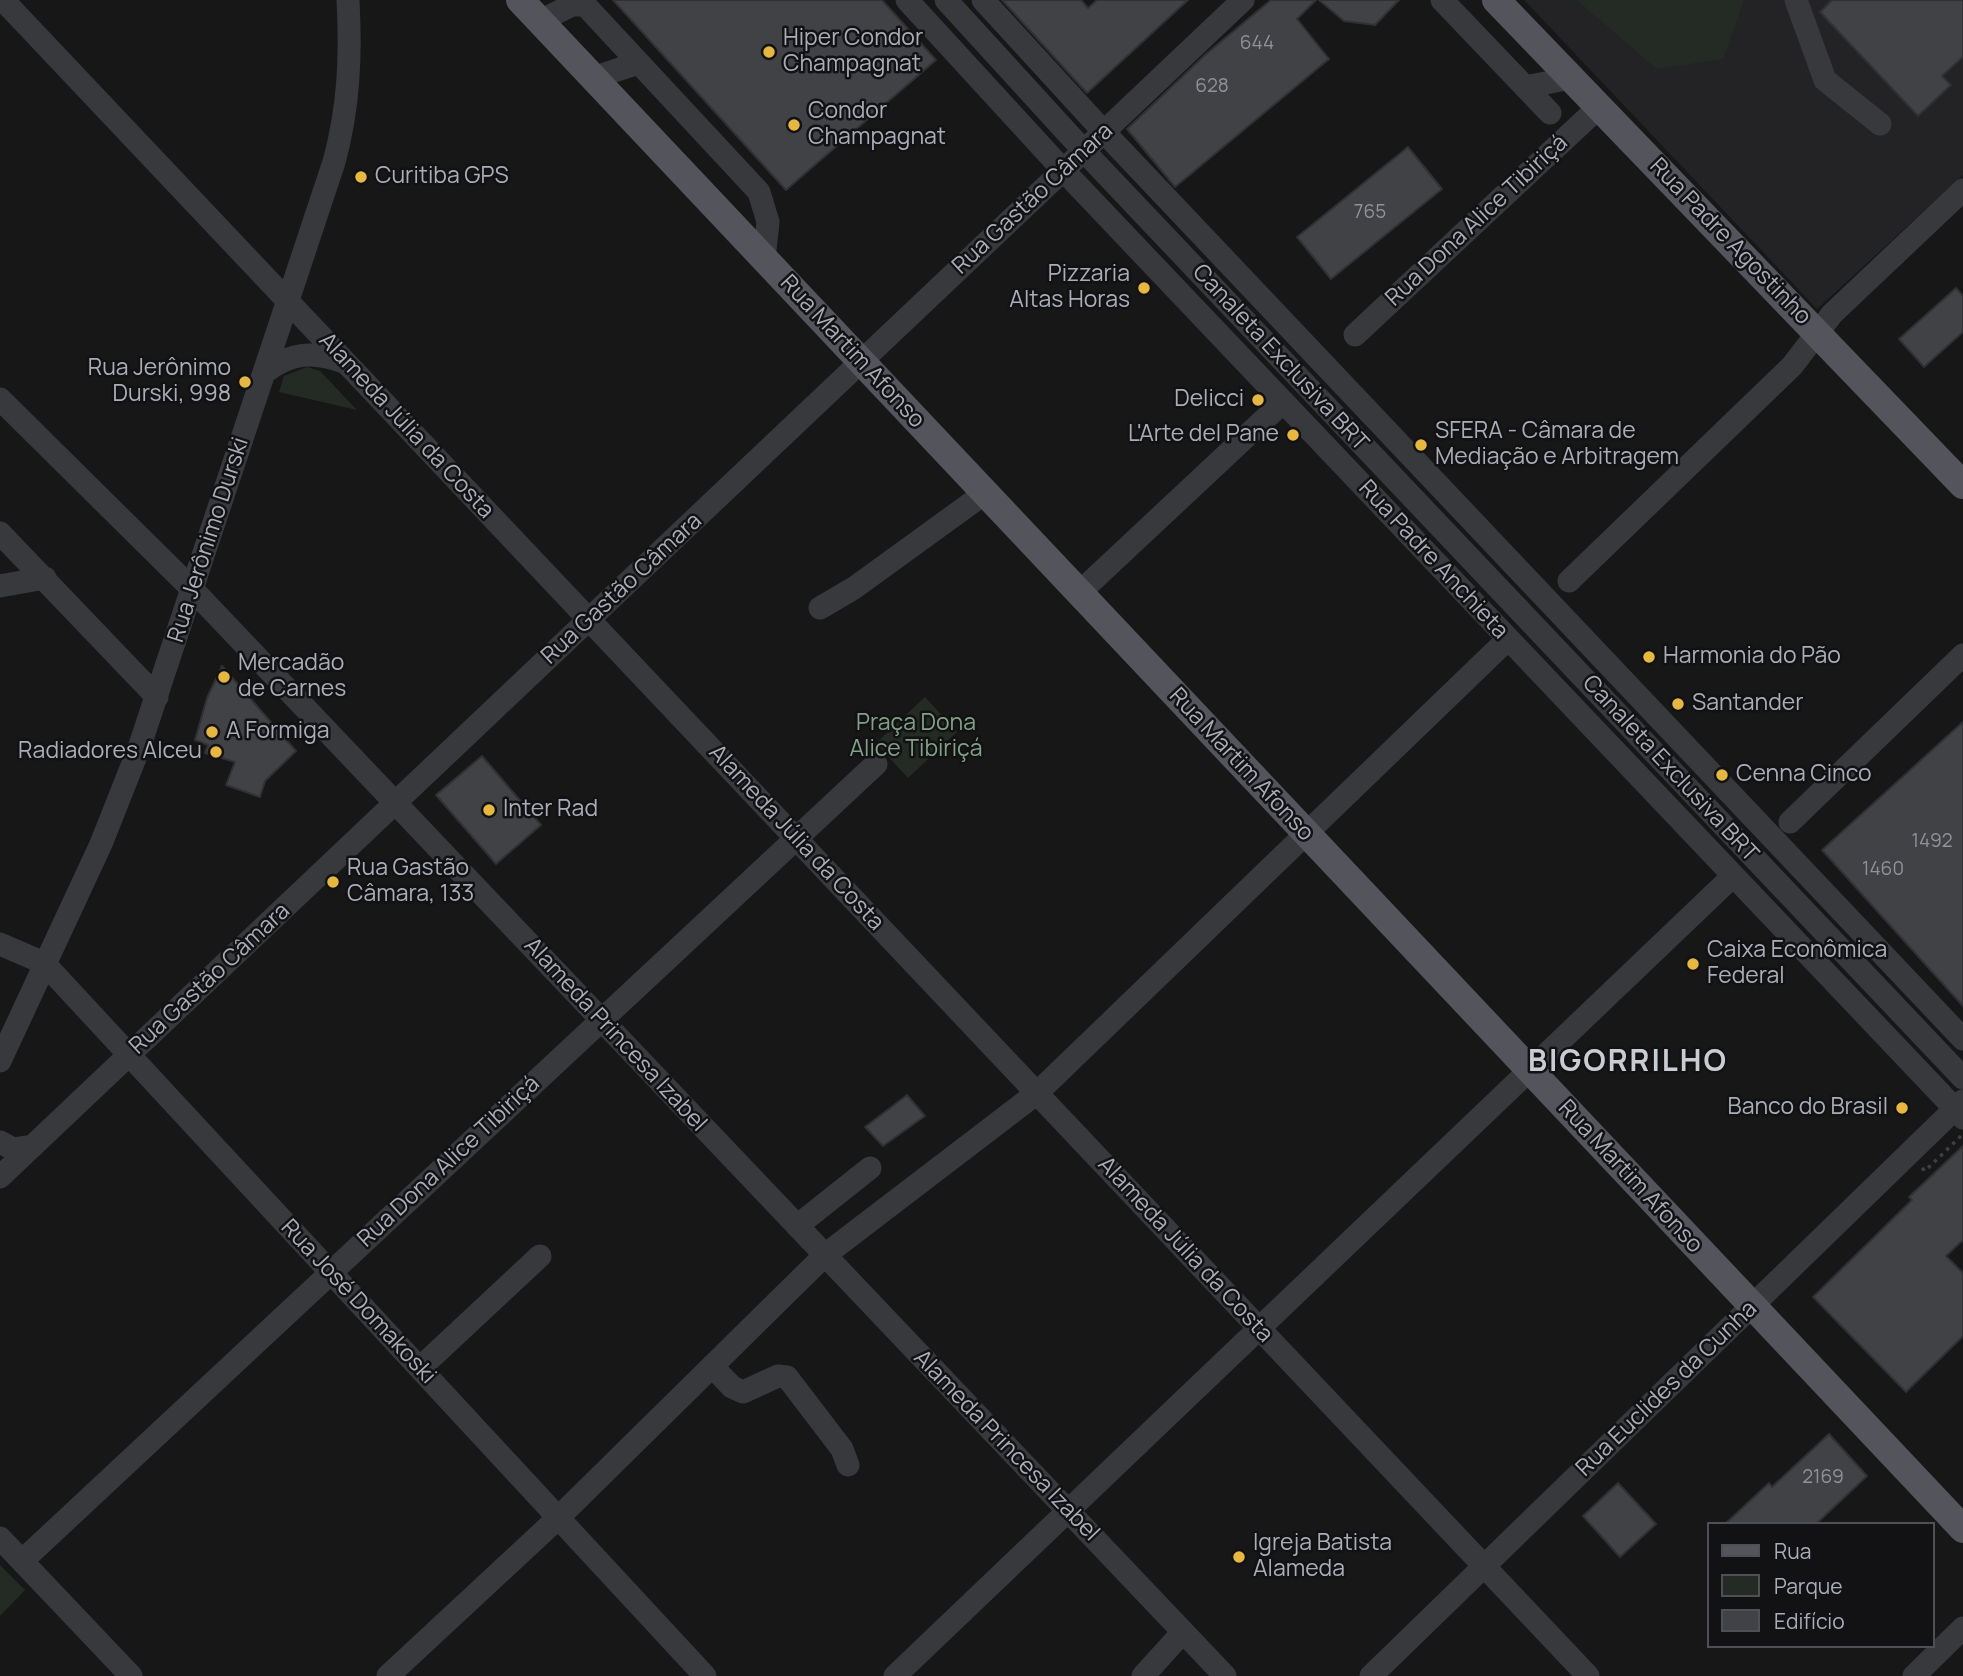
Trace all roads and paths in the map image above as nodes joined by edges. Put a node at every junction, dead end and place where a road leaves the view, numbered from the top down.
1 (3, 0) edge
2 (348, 0) edge
3 (520, 0) edge
4 (907, 0) edge
5 (946, 0) edge
6 (983, 0) edge
7 (1243, 0) edge
8 (1442, 0) edge
9 (1496, 0) edge
10 (1796, 0) edge
11 (540, 21) junction
12 (638, 62) junction
13 (593, 78) junction
14 (1571, 78) junction
15 (1525, 87) junction
16 (1600, 107) junction
17 (1550, 113) dead end
18 (1880, 124) dead end
19 (1104, 132) junction
20 (1084, 151) junction
21 (1063, 170) junction
22 (1963, 190) edge
23 (764, 259) junction
24 (287, 301) junction
25 (1817, 334) junction
26 (1355, 335) dead end
27 (861, 362) junction
28 (347, 363) junction
29 (265, 372) junction
30 (0, 399) edge
31 (1283, 402) junction
32 (1963, 485) edge
33 (985, 493) junction
34 (0, 533) edge
35 (45, 578) junction
36 (1569, 581) dead end
37 (0, 586) edge
38 (193, 590) junction
39 (1079, 593) junction
40 (820, 608) dead end
41 (589, 620) junction
42 (1508, 639) junction
43 (1963, 655) edge
44 (157, 697) junction
45 (876, 764) dead end
46 (395, 803) junction
47 (1790, 822) dead end
48 (1306, 834) junction
49 (797, 839) junction
50 (1733, 876) junction
51 (0, 944) edge
52 (44, 963) junction
53 (601, 1020) junction
54 (1963, 1039) edge
55 (129, 1055) junction
56 (0, 1061) edge
57 (1530, 1071) junction
58 (1961, 1076) edge
59 (1037, 1093) junction
60 (1963, 1101) edge
61 (1963, 1118) edge
62 (0, 1142) edge
63 (33, 1146) junction
64 (870, 1168) dead end
65 (0, 1177) edge
66 (797, 1226) junction
67 (825, 1255) junction
68 (540, 1256) dead end
69 (331, 1273) junction
70 (1752, 1306) junction
71 (1260, 1328) junction
72 (712, 1366) junction
73 (420, 1368) junction
74 (848, 1465) dead end
75 (1068, 1511) junction
76 (558, 1518) junction
77 (1963, 1529) edge
78 (0, 1538) edge
79 (22, 1561) junction
80 (1485, 1566) junction
81 (1963, 1628) edge
82 (1183, 1632) junction
83 (131, 1676) edge
84 (388, 1676) edge
85 (705, 1676) edge
86 (895, 1676) edge
87 (1143, 1676) edge
88 (1225, 1676) edge
89 (1371, 1676) edge
90 (1588, 1676) edge
91 (1914, 1676) edge

1 - 24 street, Alameda Júlia da Costa
2 - 24 street, Rua Jerônimo Durski
3 - 11 main road, Rua Martim Afonso
4 - 21 street, Rua Padre Anchieta
5 - 20 street, Canaleta Exclusiva BRT
6 - 19 street
7 - 19 street, Rua Gastão Câmara
8 - 15 street
9 - 14 main road, Rua Padre Agostinho
10 - 18 street
11 - 12 street
11 - 13 main road, Rua Martim Afonso
12 - 13 street
12 - 23 street
13 - 23 main road, Rua Martim Afonso
14 - 15 street
14 - 16 main road, Rua Padre Agostinho
15 - 17 street
16 - 25 main road, Rua Padre Agostinho
16 - 26 street, Rua Dona Alice Tibiriçá
19 - 20 street, Rua Gastão Câmara
19 - 54 street
20 - 21 street, Rua Gastão Câmara
20 - 58 street, Canaleta Exclusiva BRT
21 - 27 street, Rua Gastão Câmara
21 - 31 street, Rua Padre Anchieta
22 - 25 street
23 - 27 main road, Rua Martim Afonso
24 - 28 street, Alameda Júlia da Costa
24 - 29 street, Rua Jerônimo Durski
25 - 32 main road, Rua Padre Agostinho
25 - 36 street
27 - 33 main road, Rua Martim Afonso
27 - 41 street, Rua Gastão Câmara
28 - 29 street
28 - 41 street, Alameda Júlia da Costa
29 - 38 street, Rua Jerônimo Durski
30 - 38 street, Alameda Princesa Izabel
31 - 39 street
31 - 42 street, Rua Padre Anchieta
33 - 39 main road, Rua Martim Afonso
33 - 40 street
34 - 35 street
35 - 37 street
35 - 44 street
38 - 44 street, Rua Jerônimo Durski
38 - 46 street, Alameda Princesa Izabel
39 - 48 main road, Rua Martim Afonso
41 - 46 street, Rua Gastão Câmara
41 - 49 street, Alameda Júlia da Costa
42 - 48 street
42 - 50 street, Rua Padre Anchieta
43 - 47 street
44 - 52 street, Rua Jerônimo Durski
45 - 49 street, Rua Dona Alice Tibiriçá
46 - 53 street, Alameda Princesa Izabel
46 - 55 street, Rua Gastão Câmara
48 - 57 main road, Rua Martim Afonso
48 - 59 street
49 - 53 street, Rua Dona Alice Tibiriçá
49 - 59 street, Alameda Júlia da Costa
50 - 57 street
50 - 61 street, Rua Padre Anchieta, bridge
51 - 52 street, Rua José Domakoski
52 - 55 street, Rua José Domakoski
52 - 56 street, Rua Jerônimo Durski
53 - 66 street, Alameda Princesa Izabel
53 - 69 street, Rua Dona Alice Tibiriçá
55 - 63 street, Rua Gastão Câmara
55 - 69 street, Rua José Domakoski
57 - 70 main road, Rua Martim Afonso
57 - 71 street
59 - 67 street
59 - 71 street, Alameda Júlia da Costa
60 - 70 street, Rua Euclides da Cunha
62 - 63 street
63 - 65 street, Rua Gastão Câmara
64 - 66 street
66 - 67 street, Alameda Princesa Izabel
67 - 72 street
67 - 75 street, Alameda Princesa Izabel
68 - 73 street
69 - 73 street, Rua José Domakoski
69 - 79 street, Rua Dona Alice Tibiriçá
70 - 77 main road, Rua Martim Afonso
70 - 80 street, Rua Euclides da Cunha
71 - 75 street
71 - 80 street, Alameda Júlia da Costa
72 - 74 street
72 - 76 street
73 - 76 street, Rua José Domakoski
75 - 82 street, Alameda Princesa Izabel
75 - 86 street
76 - 84 street
76 - 85 street, Rua José Domakoski
78 - 79 street
79 - 83 street
80 - 89 street, Rua Euclides da Cunha
80 - 90 street, Alameda Júlia da Costa
81 - 91 street
82 - 87 street
82 - 88 street, Alameda Princesa Izabel

